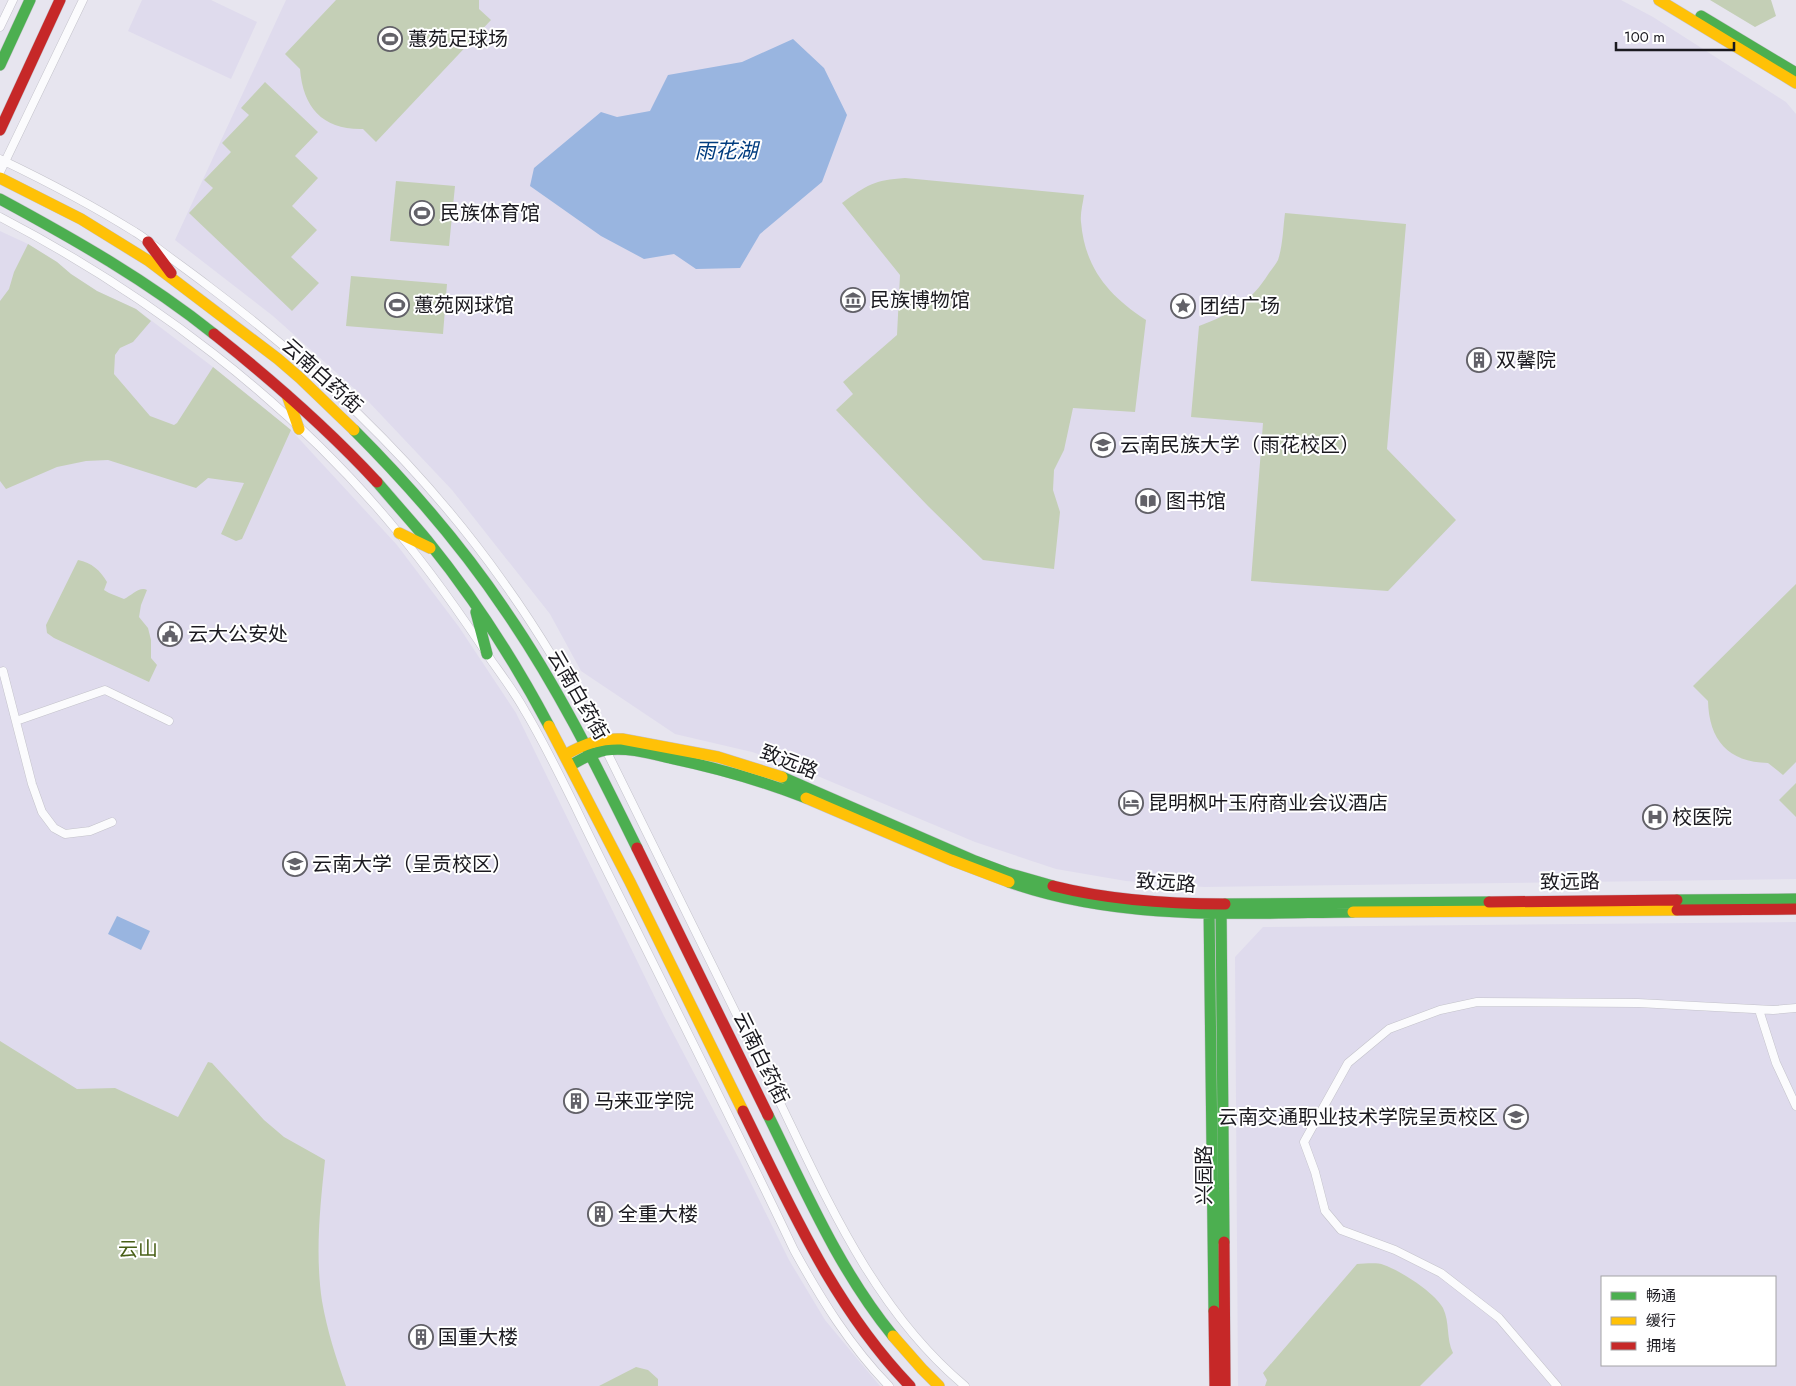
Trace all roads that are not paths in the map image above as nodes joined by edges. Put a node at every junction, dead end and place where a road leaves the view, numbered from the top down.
1 (13, 0) edge
2 (25, 0) edge
3 (30, 0) edge
4 (60, 0) edge
5 (69, 0) edge
6 (83, 0) edge
7 (1659, 0) edge
8 (1674, 0) edge
9 (0, 27) edge
10 (9, 46) junction
11 (38, 48) junction
12 (0, 65) edge
13 (1796, 73) edge
14 (1796, 83) edge
15 (0, 130) edge
16 (3, 160) edge
17 (0, 172) edge
18 (0, 178) edge
19 (41, 198) junction
20 (0, 199) edge
21 (31, 215) junction
22 (0, 217) edge
23 (148, 242) junction
24 (180, 285) junction
25 (287, 392) junction
26 (299, 428) junction
27 (399, 533) junction
28 (435, 550) junction
29 (474, 602) junction
30 (487, 654) junction
31 (3, 670) dead end
32 (563, 703) junction
33 (542, 712) junction
34 (16, 721) junction
35 (169, 721) dead end
36 (604, 745) junction
37 (588, 749) junction
38 (568, 760) junction
39 (618, 808) junction
40 (598, 818) junction
41 (112, 822) dead end
42 (1796, 899) edge
43 (1209, 909) junction
44 (1221, 909) junction
45 (1796, 909) edge
46 (1796, 1008) edge
47 (1759, 1010) junction
48 (1796, 1106) edge
49 (889, 1386) edge
50 (910, 1386) edge
51 (939, 1386) edge
52 (965, 1386) edge
53 (1215, 1386) edge
54 (1225, 1386) edge
55 (1556, 1386) edge

1 - 9 street
2 - 10 main road
3 - 10 main road
4 - 11 main road
5 - 11 main road
6 - 16 street
7 - 14 main road
8 - 13 main road
10 - 12 main road
11 - 15 main road
16 - 17 street
16 - 23 street
18 - 19 main road, 云南白药街
19 - 21 main road
19 - 24 main road, 云南白药街
20 - 21 main road, 云南白药街
21 - 25 main road, 云南白药街
22 - 26 street
23 - 24 main road
23 - 36 street
24 - 32 main road, 云南白药街
25 - 26 main road
25 - 28 main road, 云南白药街
26 - 27 street
27 - 28 main road
27 - 30 street
28 - 29 main road, 云南白药街
29 - 30 main road
29 - 33 main road, 云南白药街
30 - 49 street
31 - 34 street
32 - 33 main road
32 - 37 main road, 云南白药街
33 - 38 main road, 云南白药街
34 - 35 street
34 - 41 street
36 - 37 main road, 致远路
36 - 43 main road, 致远路
36 - 52 street
37 - 38 main road, 致远路
37 - 39 main road, 云南白药街
38 - 40 main road, 云南白药街
39 - 40 main road
39 - 51 main road, 云南白药街
40 - 50 main road, 云南白药街
42 - 44 main road, 致远路
43 - 44 main road, 致远路
43 - 53 main road, 兴园路
44 - 45 main road, 致远路
44 - 54 main road, 兴园路
46 - 47 street
47 - 48 street
47 - 55 street

